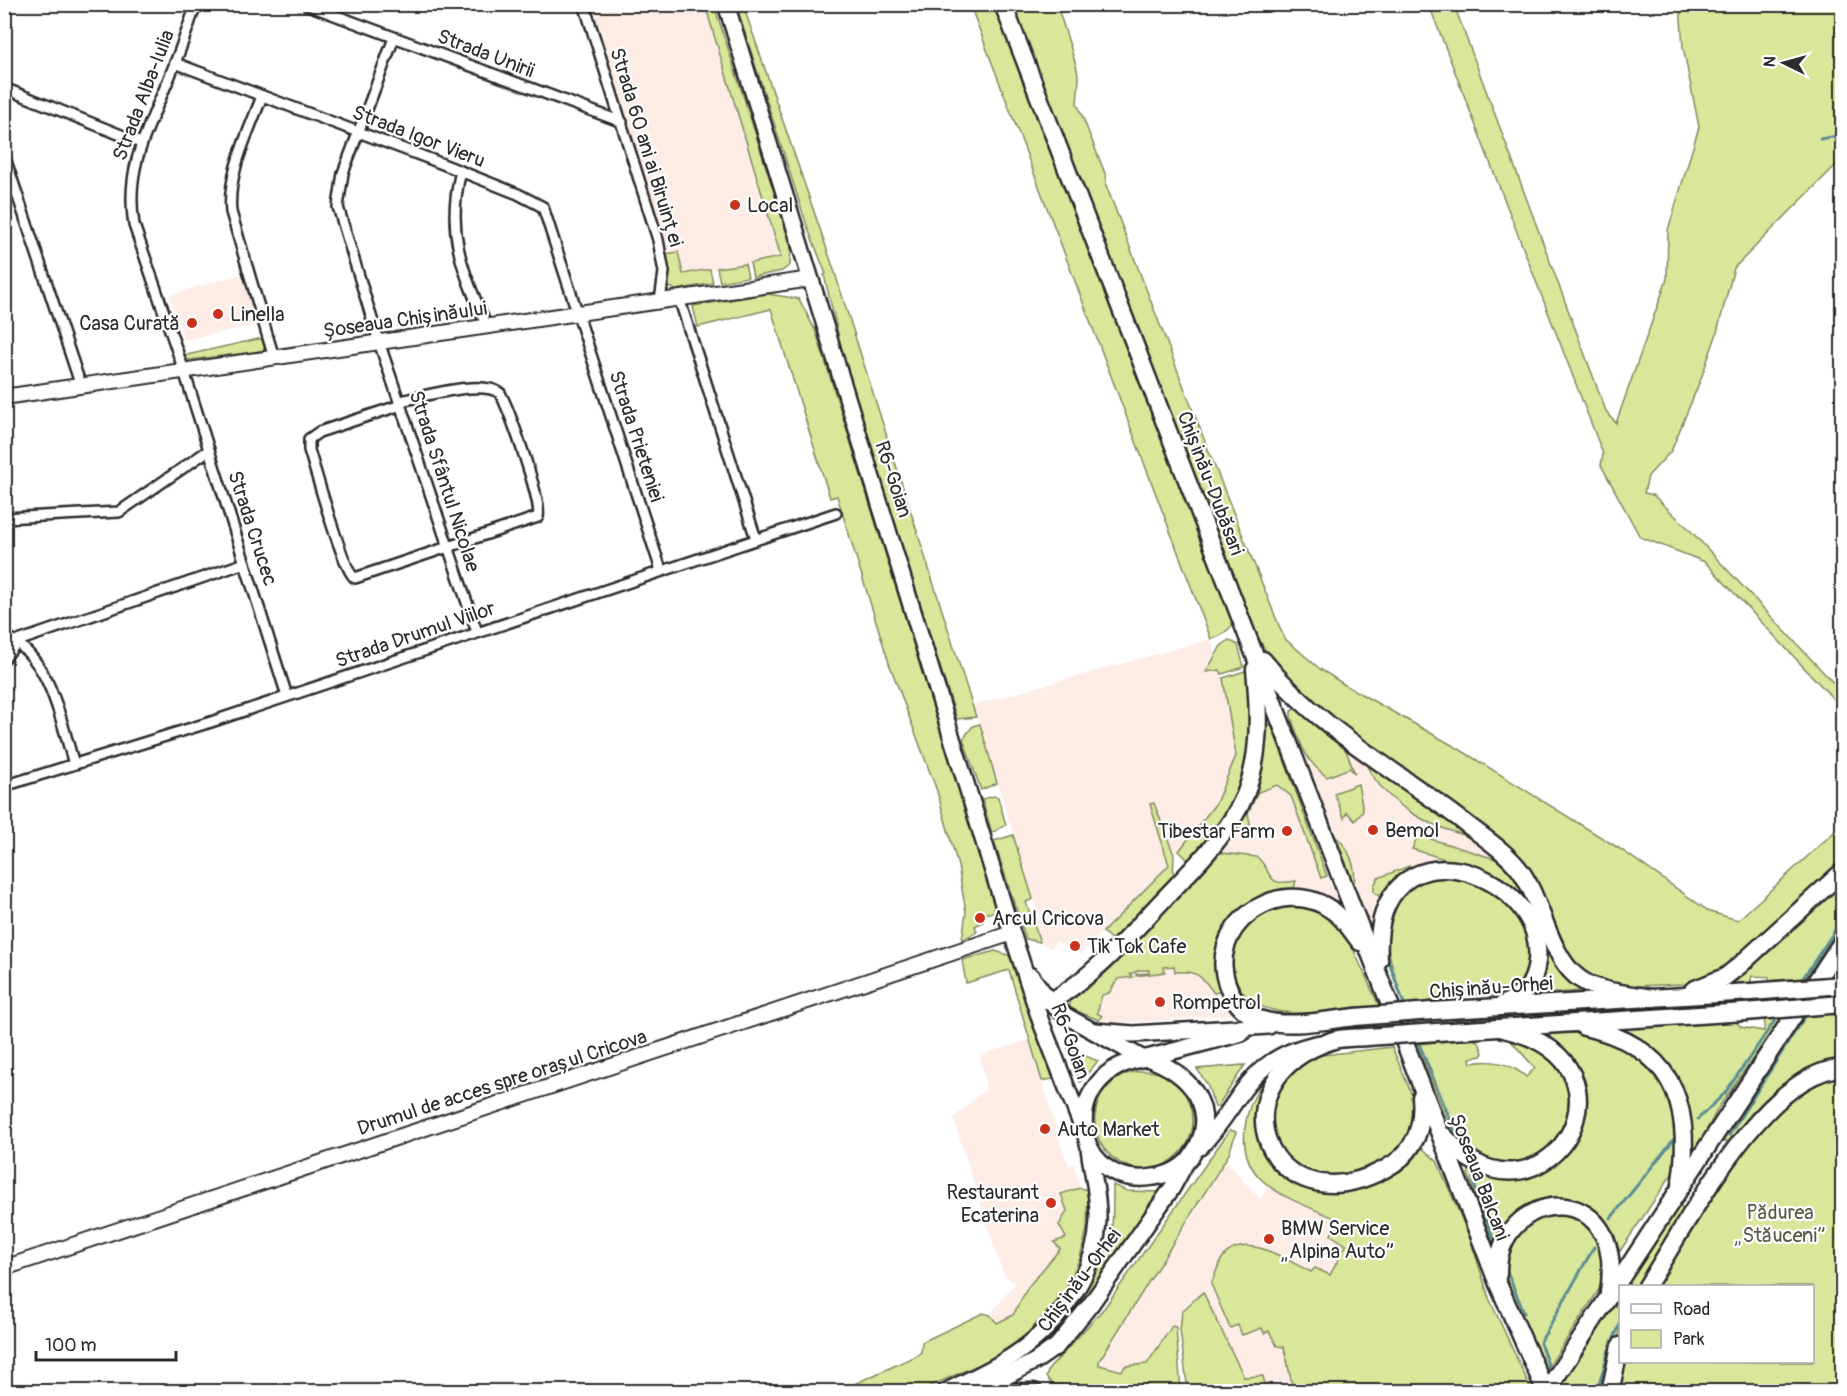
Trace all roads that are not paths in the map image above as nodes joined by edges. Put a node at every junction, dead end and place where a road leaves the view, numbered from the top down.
1 (196, 4) edge
2 (305, 4) edge
3 (584, 4) edge
4 (726, 4) edge
5 (1003, 4) edge
6 (394, 38) junction
7 (175, 63) junction
8 (4, 88) edge
9 (262, 96) junction
10 (621, 122) junction
11 (357, 132) junction
12 (141, 142) junction
13 (4, 155) edge
14 (461, 171) junction
15 (811, 279) junction
16 (680, 298) junction
17 (660, 301) junction
18 (579, 313) junction
19 (487, 327) junction
20 (379, 342) junction
21 (274, 358) junction
22 (184, 371) junction
23 (81, 386) junction
24 (4, 397) edge
25 (400, 403) junction
26 (209, 450) junction
27 (836, 513) dead end
28 (4, 518) edge
29 (756, 539) junction
30 (448, 547) junction
31 (245, 563) junction
32 (661, 570) junction
33 (477, 632) junction
34 (4, 635) edge
35 (18, 641) junction
36 (1252, 647) junction
37 (4, 659) edge
38 (287, 696) junction
39 (74, 764) junction
40 (4, 786) edge
41 (1842, 872) edge
42 (1012, 933) junction
43 (1842, 942) edge
44 (1372, 956) junction
45 (1024, 966) junction
46 (1380, 976) junction
47 (1842, 985) edge
48 (1676, 996) junction
49 (1653, 998) junction
50 (1050, 1002) junction
51 (1842, 1004) edge
52 (1499, 1007) junction
53 (1286, 1023) junction
54 (1566, 1023) junction
55 (1269, 1026) junction
56 (1500, 1028) junction
57 (1095, 1031) junction
58 (1167, 1032) junction
59 (1332, 1040) junction
60 (1147, 1057) junction
61 (1842, 1068) edge
62 (1418, 1075) junction
63 (1083, 1129) junction
64 (1438, 1129) junction
65 (1089, 1145) junction
66 (1189, 1159) junction
67 (1692, 1168) junction
68 (1712, 1184) junction
69 (1680, 1187) junction
70 (4, 1268) edge
71 (1498, 1284) junction
72 (1648, 1285) edge
73 (1608, 1296) junction
74 (1619, 1351) edge
75 (945, 1392) edge
76 (977, 1392) edge
77 (995, 1392) edge
78 (1034, 1392) edge
79 (1546, 1392) edge
80 (1610, 1392) edge

1 - 7 street, Strada Alba-Iulia
2 - 6 street, Strada Unirii
3 - 10 street, Strada 60 ani ai Biruinței
4 - 15 main road, R6-Goian
5 - 36 highway, Chișinău-Dubăsari
6 - 10 street, Strada Unirii
6 - 11 street, Strada Sfântul Nicolae
7 - 9 street, Strada Igor Vieru
7 - 12 street, Strada Alba-Iulia
8 - 12 street
9 - 11 street, Strada Igor Vieru
9 - 21 street
10 - 17 street, Strada 60 ani ai Biruinței
11 - 14 street, Strada Igor Vieru
11 - 20 street, Strada Sfântul Nicolae
12 - 22 street, Strada Alba-Iulia
13 - 23 street
14 - 18 street, Strada Igor Vieru
14 - 19 street
15 - 16 street, Șoseaua Chișinăului
15 - 42 main road, R6-Goian
16 - 17 street, Șoseaua Chișinăului
16 - 29 street
17 - 18 street, Șoseaua Chișinăului
18 - 19 street, Șoseaua Chișinăului
18 - 32 street, Strada Prieteniei
19 - 20 street, Șoseaua Chișinăului
20 - 21 street, Șoseaua Chișinăului
20 - 25 street, Strada Sfântul Nicolae
21 - 22 street, Șoseaua Chișinăului
22 - 23 street, Șoseaua Chișinăului
22 - 26 street, Strada Crucec
23 - 24 street, Șoseaua Chișinăului
25 - 30 street, Strada Sfântul Nicolae
25 - 30 street
25 - 30 street
26 - 28 street
26 - 31 street, Strada Crucec
27 - 29 street, Strada Drumul Viilor
29 - 32 street, Strada Drumul Viilor
30 - 33 street, Strada Sfântul Nicolae
31 - 35 street
31 - 38 street, Strada Crucec
32 - 33 street, Strada Drumul Viilor
33 - 38 street, Strada Drumul Viilor
34 - 35 street
35 - 37 street
35 - 39 street
36 - 44 highway, Chișinău-Dubăsari
36 - 49 highway
36 - 50 highway
38 - 39 street, Strada Drumul Viilor
39 - 40 street, Strada Drumul Viilor
41 - 48 highway
42 - 45 main road, R6-Goian
42 - 70 street, Drumul de acces spre orașul Cricova
43 - 67 highway
44 - 46 highway, Chișinău-Dubăsari
44 - 53 highway
45 - 50 main road, R6-Goian
45 - 63 main road, R6-Goian
46 - 52 highway
46 - 62 highway, Șoseaua Balcani
47 - 48 highway, Chișinău-Orhei, bridge
48 - 49 highway, Chișinău-Orhei
49 - 52 highway, Chișinău-Orhei
50 - 57 main road, R6-Goian
51 - 54 highway, Chișinău-Orhei, bridge
52 - 53 highway, Chișinău-Orhei, bridge
53 - 55 main road, Chișinău-Orhei
54 - 56 highway, Chișinău-Orhei
54 - 69 highway
55 - 58 main road
55 - 60 main road, Chișinău-Orhei
56 - 59 highway, Chișinău-Orhei, bridge
56 - 64 highway
57 - 58 main road
57 - 60 main road, R6-Goian
58 - 60 main road
59 - 62 highway
59 - 66 main road, Chișinău-Orhei
60 - 63 main road
60 - 66 main road
61 - 68 highway
62 - 64 highway, Șoseaua Balcani
63 - 65 main road
64 - 71 highway, Șoseaua Balcani
65 - 66 main road
65 - 75 main road, Chișinău-Orhei
66 - 76 main road, Chișinău-Orhei
67 - 68 highway
67 - 69 highway
68 - 72 highway
69 - 73 highway
71 - 73 highway
71 - 79 highway, Șoseaua Balcani
73 - 79 highway
74 - 80 highway
77 - 78 highway

